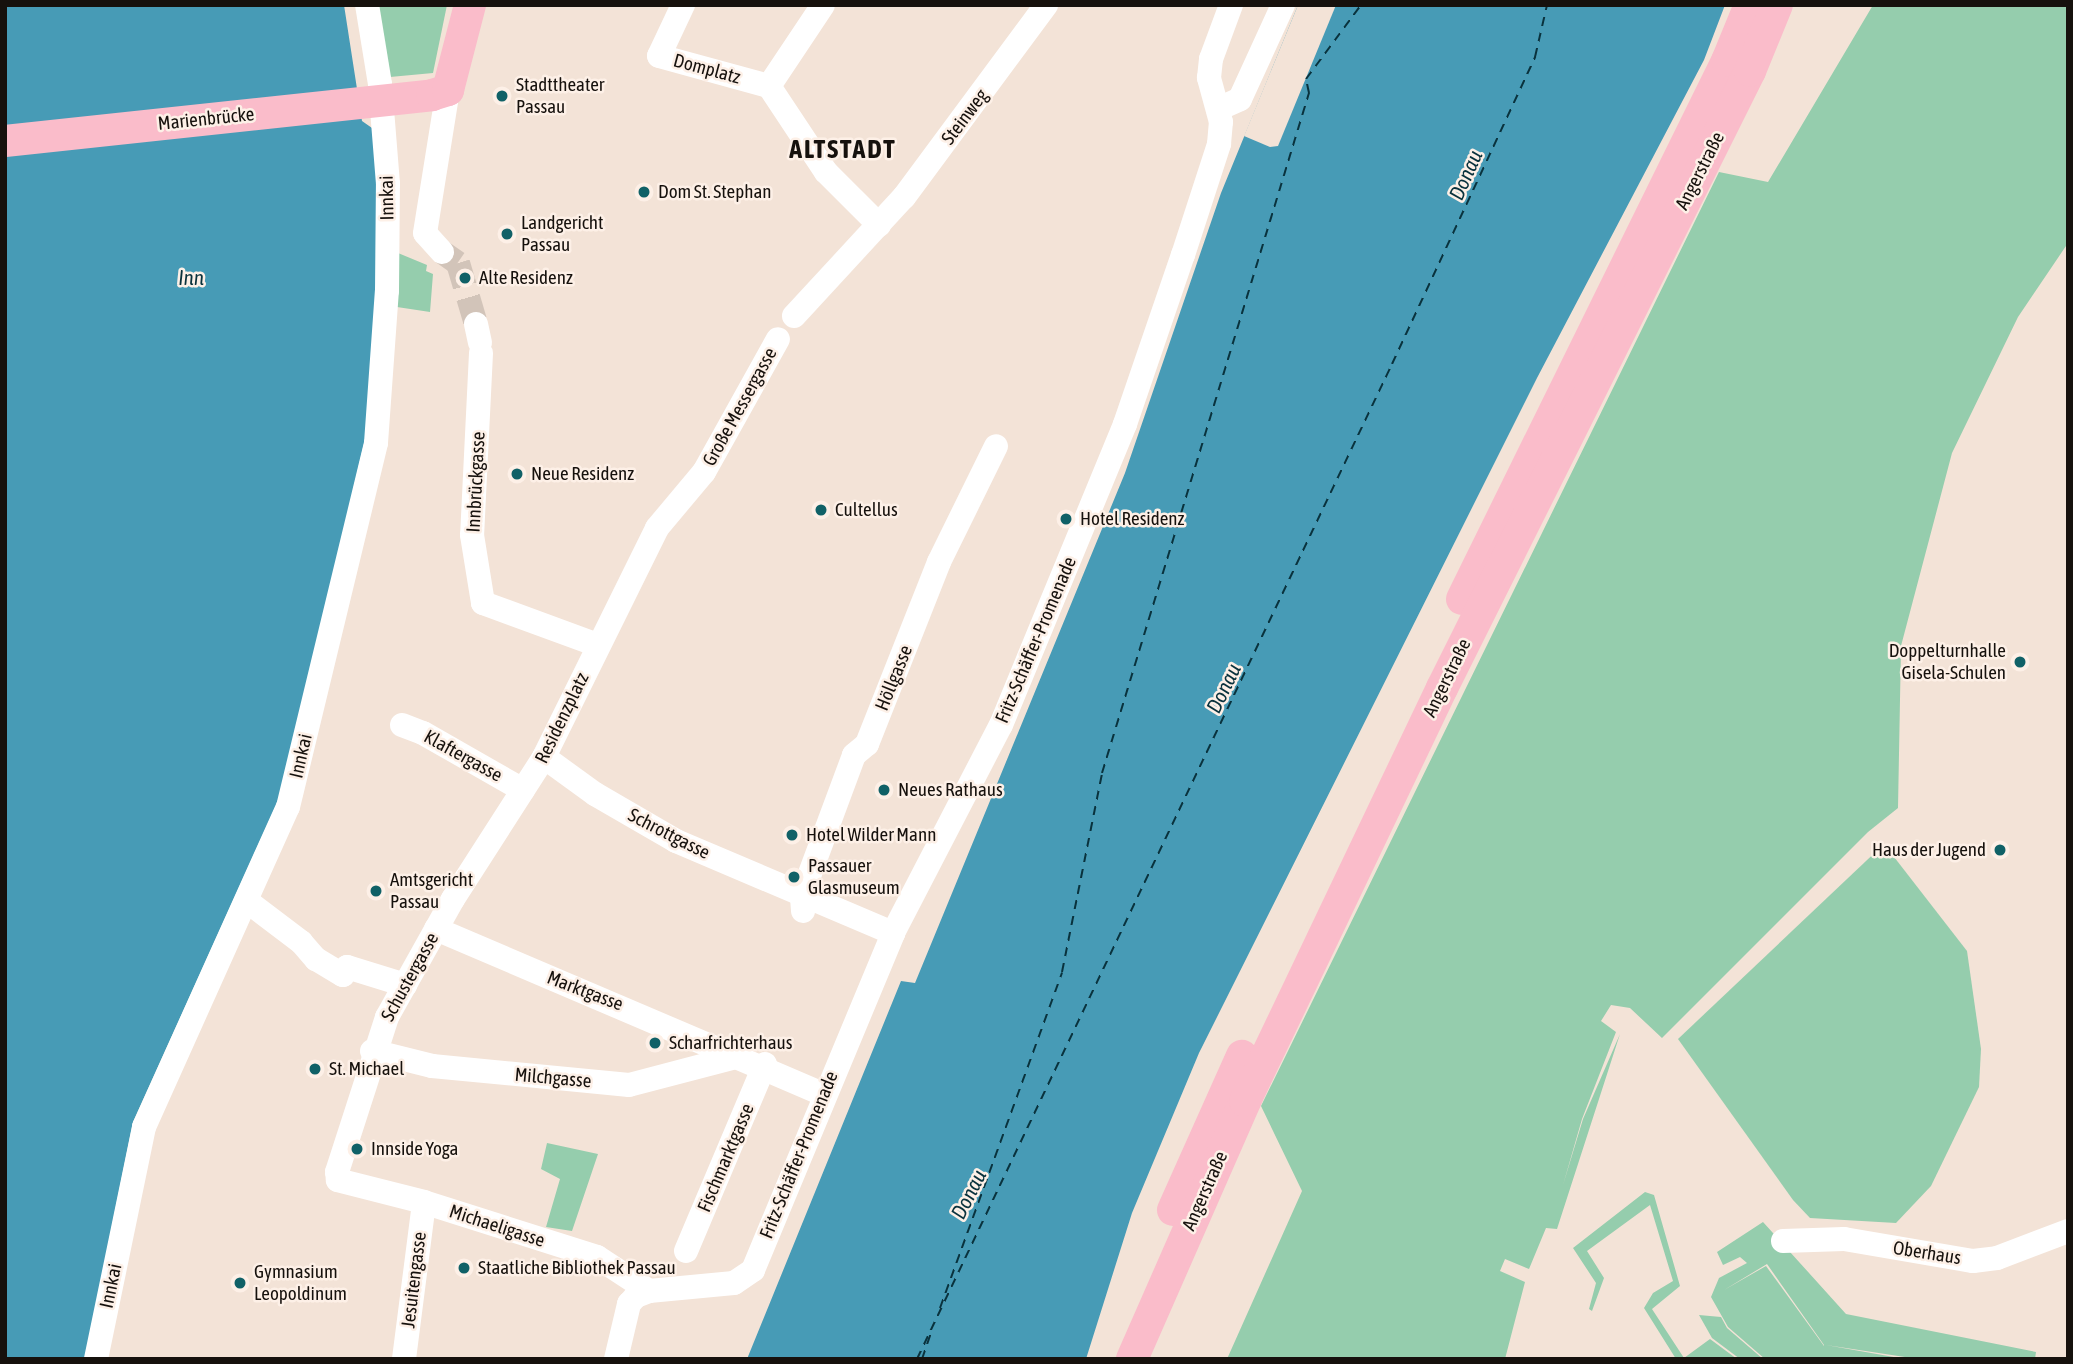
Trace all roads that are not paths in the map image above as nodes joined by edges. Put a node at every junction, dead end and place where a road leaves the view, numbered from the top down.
1 (367, 5) edge
2 (470, 5) edge
3 (683, 5) edge
4 (823, 5) edge
5 (1046, 5) edge
6 (1231, 5) edge
7 (1283, 5) edge
8 (1750, 5) edge
9 (1777, 5) edge
10 (769, 86) junction
11 (448, 90) junction
12 (1218, 109) junction
13 (5, 141) edge
14 (880, 225) junction
15 (442, 252) tunnel mouth
16 (799, 310) dead end
17 (778, 339) dead end
18 (479, 340) tunnel mouth
19 (996, 446) dead end
20 (673, 505) joint
21 (598, 645) junction
22 (402, 725) dead end
23 (544, 757) junction
24 (523, 790) junction
25 (247, 901) junction
26 (803, 903) junction
27 (436, 929) junction
28 (893, 933) junction
29 (405, 985) junction
30 (372, 1051) junction
31 (732, 1058) junction
32 (764, 1067) junction
33 (823, 1094) junction
34 (338, 1180) joint
35 (424, 1202) junction
36 (2068, 1231) edge
37 (1783, 1241) dead end
38 (686, 1251) dead end
39 (649, 1291) junction
40 (96, 1359) edge
41 (404, 1359) edge
42 (616, 1359) edge
43 (1111, 1359) edge
44 (1132, 1359) edge

1 - 25 street, Innkai
2 - 11 main road
3 - 10 street, Domplatz
4 - 10 street
5 - 14 street, Steinweg
6 - 12 street, Fritz-Schäffer-Promenade
7 - 12 street
8 - 43 main road, Angerstraße
9 - 44 main road, Angerstraße
10 - 14 street
11 - 13 main road, Marienbrücke
11 - 15 street
12 - 28 street, Fritz-Schäffer-Promenade
14 - 16 street, Steinweg
17 - 20 street, Große Messergasse
18 - 21 street, Innbrückgasse
19 - 26 street, Höllgasse
20 - 21 street, Residenzplatz
21 - 23 street, Residenzplatz
22 - 24 street, Klaftergasse
23 - 24 street, Residenzplatz
23 - 26 street, Schrottgasse
24 - 27 street, Schustergasse
25 - 29 street
25 - 40 street, Innkai
26 - 28 street, Schrottgasse
27 - 29 street, Schustergasse
27 - 31 street, Marktgasse
28 - 33 street, Fritz-Schäffer-Promenade
29 - 30 street, Schustergasse
30 - 31 street, Milchgasse
30 - 34 street, Schustergasse
31 - 32 street, Marktgasse
32 - 33 street, Marktgasse
32 - 38 street, Fischmarktgasse
33 - 39 street, Fritz-Schäffer-Promenade
34 - 35 street, Michaeligasse
35 - 39 street, Michaeligasse
35 - 41 street, Jesuitengasse
36 - 37 street, Oberhaus
39 - 42 street

